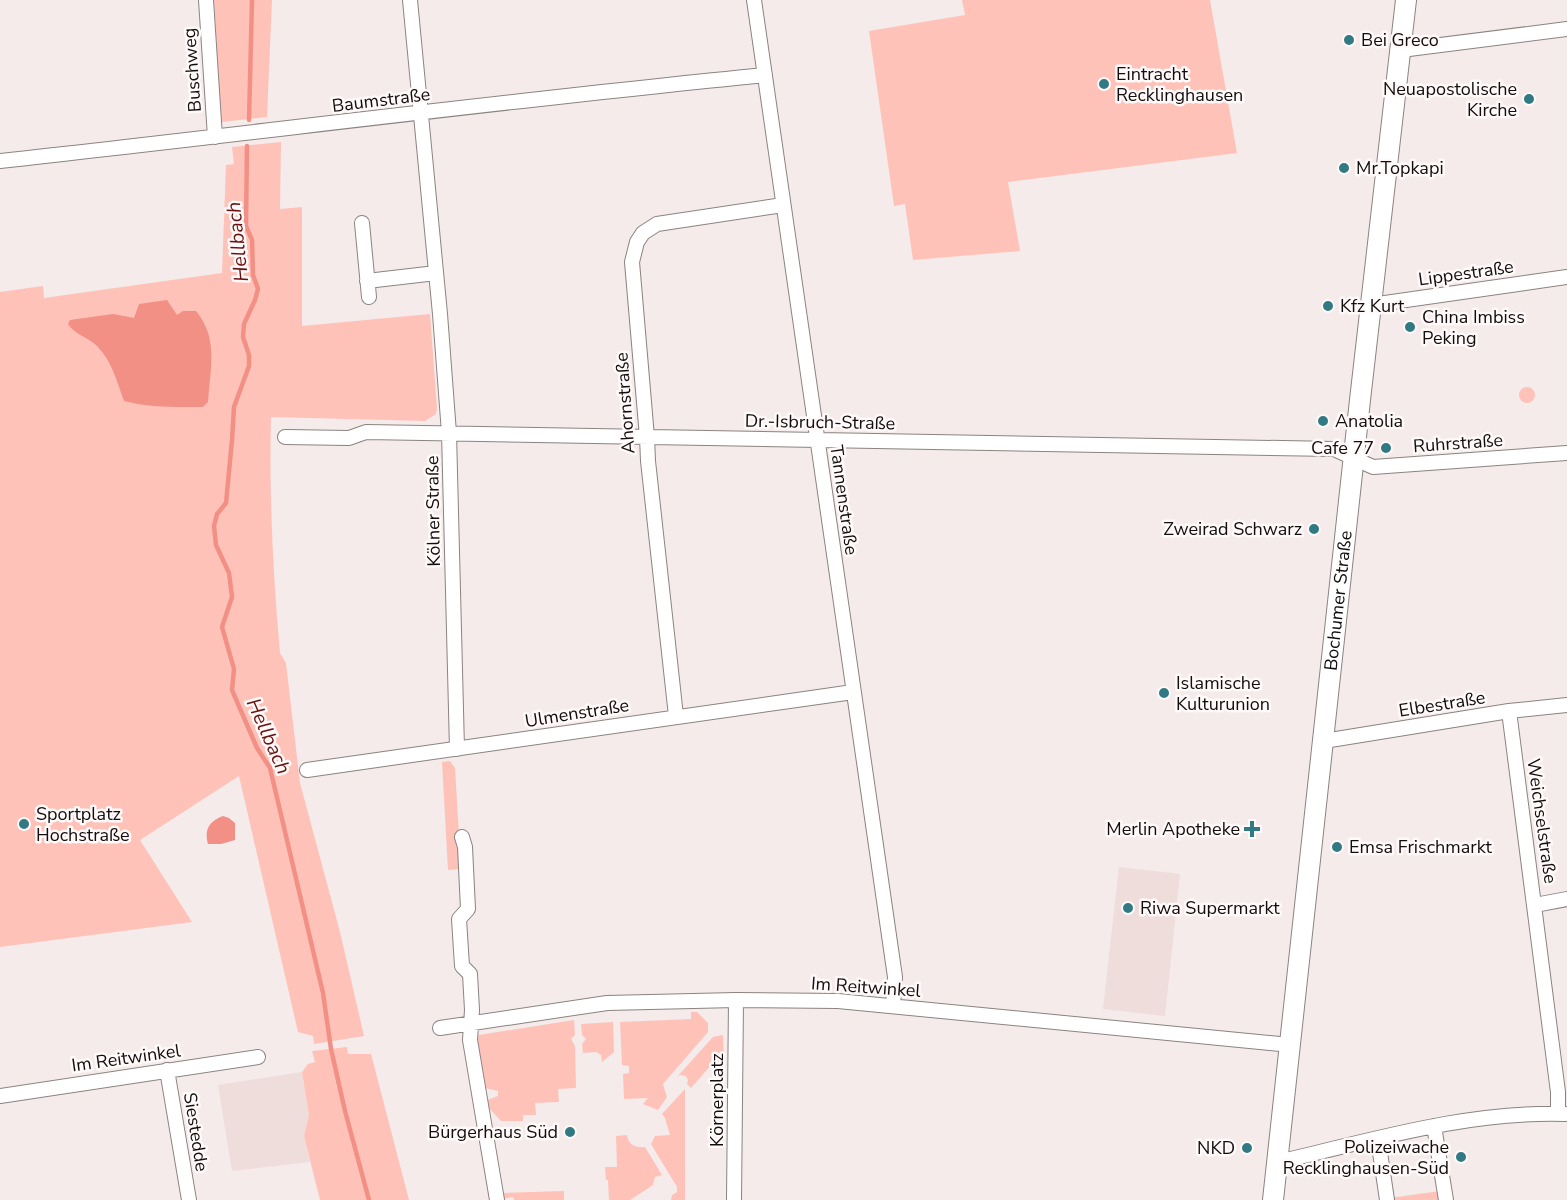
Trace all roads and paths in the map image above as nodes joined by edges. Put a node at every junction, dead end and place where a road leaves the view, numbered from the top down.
1 (206, 0) edge
2 (410, 0) edge
3 (754, 0) edge
4 (1406, 0) edge
5 (1567, 29) edge
6 (1401, 50) junction
7 (765, 75) junction
8 (420, 114) junction
9 (215, 137) junction
10 (0, 161) edge
11 (783, 205) junction
12 (362, 223) dead end
13 (436, 273) junction
14 (1567, 277) edge
15 (367, 281) junction
16 (369, 297) dead end
17 (1371, 305) junction
18 (449, 433) junction
19 (285, 437) dead end
20 (647, 437) junction
21 (818, 440) junction
22 (1567, 453) edge
23 (1354, 458) junction
24 (853, 692) junction
25 (1567, 705) edge
26 (1509, 711) junction
27 (676, 716) junction
28 (1323, 741) junction
29 (457, 748) junction
30 (307, 770) dead end
31 (462, 837) dead end
32 (1567, 900) edge
33 (1535, 905) junction
34 (735, 1000) junction
35 (893, 1005) junction
36 (471, 1023) junction
37 (440, 1028) dead end
38 (1290, 1045) junction
39 (258, 1057) dead end
40 (167, 1070) junction
41 (0, 1096) edge
42 (1562, 1114) edge
43 (1434, 1126) junction
44 (1378, 1139) junction
45 (1278, 1162) junction
46 (189, 1200) edge
47 (496, 1200) edge
48 (734, 1200) edge
49 (1273, 1200) edge
50 (1387, 1200) edge
51 (1446, 1200) edge

1 - 9 street, Buschweg
2 - 8 street, Kölner Straße
3 - 7 street, Tannenstraße
4 - 6 main road, Bochumer Straße
5 - 6 street
6 - 17 main road, Bochumer Straße
7 - 8 street, Baumstraße
7 - 11 street, Tannenstraße
8 - 9 street, Baumstraße
8 - 13 street, Kölner Straße
9 - 10 street, Baumstraße
11 - 20 street, Ahornstraße
11 - 21 street, Tannenstraße
12 - 15 street
13 - 15 street
13 - 18 street, Kölner Straße
14 - 17 street, Lippestraße
15 - 16 street
17 - 23 main road, Bochumer Straße
18 - 19 street, Dr.-Isbruch-Straße
18 - 20 street, Dr.-Isbruch-Straße
18 - 29 street, Kölner Straße
20 - 21 street, Dr.-Isbruch-Straße
20 - 27 street, Ahornstraße
21 - 23 street, Dr.-Isbruch-Straße
21 - 24 street, Tannenstraße
22 - 23 street, Ruhrstraße
23 - 28 main road, Bochumer Straße
24 - 27 street, Ulmenstraße
24 - 35 street, Tannenstraße
25 - 26 street, Elbestraße
26 - 28 street, Elbestraße
26 - 33 street, Weichselstraße
27 - 29 street, Ulmenstraße
28 - 38 main road, Bochumer Straße
29 - 30 street, Ulmenstraße
31 - 36 street
32 - 33 street
33 - 42 street, Weichselstraße
34 - 35 street, Im Reitwinkel
34 - 36 street, Im Reitwinkel
34 - 48 street, Körnerplatz
35 - 38 street, Im Reitwinkel
36 - 37 street, Im Reitwinkel
36 - 47 street
38 - 45 main road, Bochumer Straße
39 - 40 street, Im Reitwinkel
40 - 41 street, Im Reitwinkel
40 - 46 street, Siestedde
42 - 43 street
43 - 44 street
43 - 51 street
44 - 45 street
44 - 50 street
45 - 49 main road, Bochumer Straße

